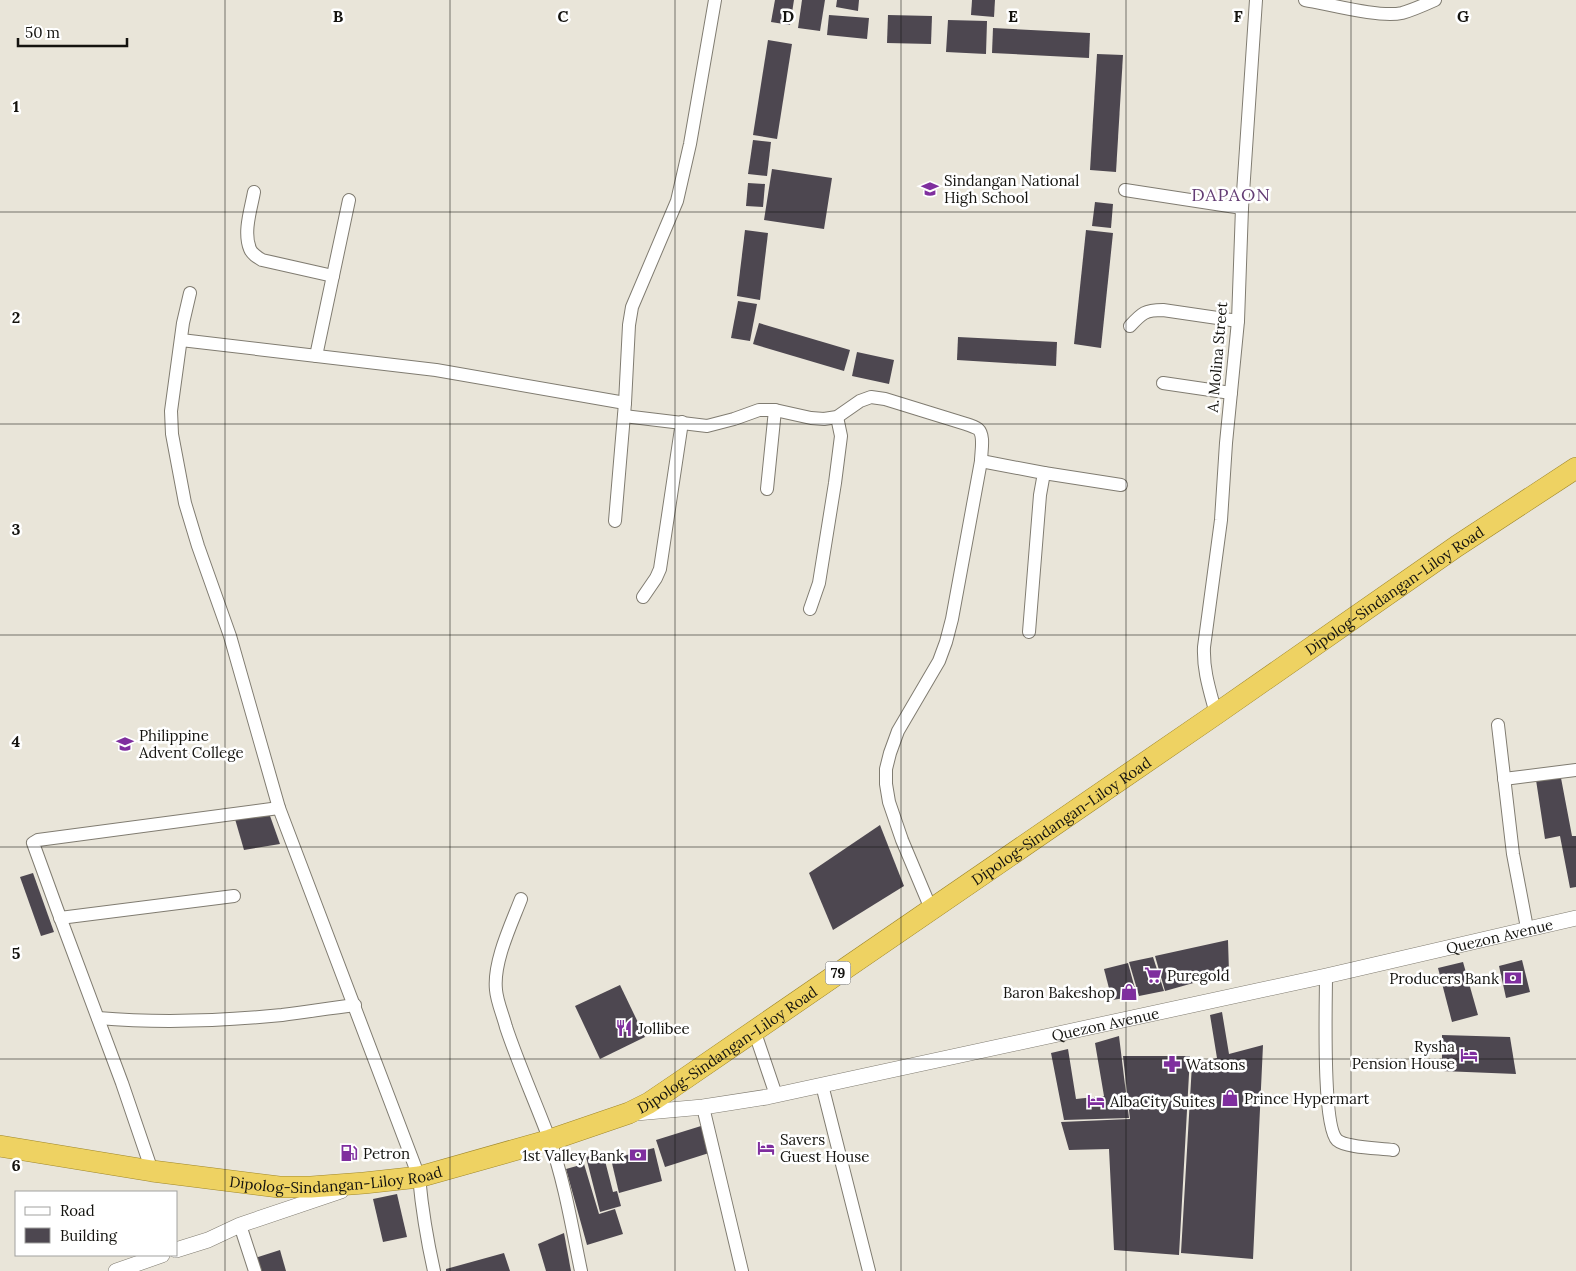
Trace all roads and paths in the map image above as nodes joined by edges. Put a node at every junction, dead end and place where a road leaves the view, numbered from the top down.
1 (715, 0) edge
2 (1256, 0) edge
3 (1305, 0) edge
4 (1435, 0) edge
5 (1125, 190) dead end
6 (254, 192) dead end
7 (349, 200) dead end
8 (1242, 208) junction
9 (333, 276) junction
10 (190, 293) dead end
11 (1238, 321) junction
12 (1130, 326) dead end
13 (181, 340) junction
14 (316, 356) junction
15 (1163, 383) dead end
16 (1231, 393) junction
17 (625, 403) junction
18 (776, 410) junction
19 (624, 416) junction
20 (837, 417) junction
21 (682, 422) junction
22 (981, 461) junction
23 (1576, 468) edge
24 (1044, 473) junction
25 (1121, 485) dead end
26 (767, 489) dead end
27 (615, 521) dead end
28 (643, 597) dead end
29 (810, 609) dead end
30 (1029, 632) dead end
31 (1216, 714) junction
32 (1498, 725) dead end
33 (1576, 770) edge
34 (1504, 779) junction
35 (279, 808) junction
36 (234, 896) dead end
37 (521, 898) dead end
38 (932, 909) junction
39 (60, 918) junction
40 (1576, 918) edge
41 (1527, 928) junction
42 (1326, 976) junction
43 (355, 1005) junction
44 (98, 1018) junction
45 (754, 1030) junction
46 (822, 1085) junction
47 (776, 1095) junction
48 (703, 1107) junction
49 (629, 1113) junction
50 (550, 1140) junction
51 (0, 1146) edge
52 (1393, 1150) dead end
53 (152, 1171) junction
54 (419, 1177) junction
55 (364, 1183) junction
56 (240, 1225) junction
57 (178, 1249) edge
58 (159, 1256) edge
59 (116, 1271) edge
60 (255, 1271) edge
61 (434, 1271) edge
62 (581, 1271) edge
63 (742, 1271) edge
64 (869, 1271) edge

1 - 17 street
2 - 8 street, A. Molina Street
3 - 4 street
5 - 8 street
6 - 9 street
7 - 9 street
8 - 11 street, A. Molina Street
9 - 14 street
10 - 13 street
11 - 12 street
11 - 16 street, A. Molina Street
13 - 14 street
13 - 35 street
14 - 17 street
15 - 16 street
16 - 31 street, A. Molina Street
17 - 19 street
18 - 20 street
18 - 21 street
18 - 26 street
19 - 21 street
19 - 27 street
20 - 22 street
20 - 29 street
21 - 28 street
22 - 24 street
22 - 38 street
23 - 31 highway, Dipolog-Sindangan-Liloy Road / 79
24 - 25 street
24 - 30 street
31 - 38 highway, Dipolog-Sindangan-Liloy Road / 79
32 - 34 street
33 - 34 street
34 - 41 street
35 - 39 street
35 - 43 street
36 - 39 street
37 - 50 street
38 - 45 highway, Dipolog-Sindangan-Liloy Road / 79
39 - 44 street
40 - 41 street, Quezon Avenue
41 - 42 street, Quezon Avenue
42 - 46 street, Quezon Avenue
42 - 52 street
43 - 44 street
43 - 54 street
44 - 53 street
45 - 47 street
45 - 49 highway, Dipolog-Sindangan-Liloy Road / 79
46 - 47 street, Quezon Avenue
46 - 64 street
47 - 48 street, Quezon Avenue
48 - 49 street, Quezon Avenue
48 - 63 street
49 - 50 highway, Dipolog-Sindangan-Liloy Road / 79
50 - 54 highway, Dipolog-Sindangan-Liloy Road / 79
50 - 62 street
51 - 53 highway, Dipolog-Sindangan-Liloy Road / 79
53 - 55 highway, Dipolog-Sindangan-Liloy Road / 79
54 - 55 highway, Dipolog-Sindangan-Liloy Road / 79
54 - 61 street
55 - 56 street
56 - 57 street
56 - 60 street
58 - 59 street

